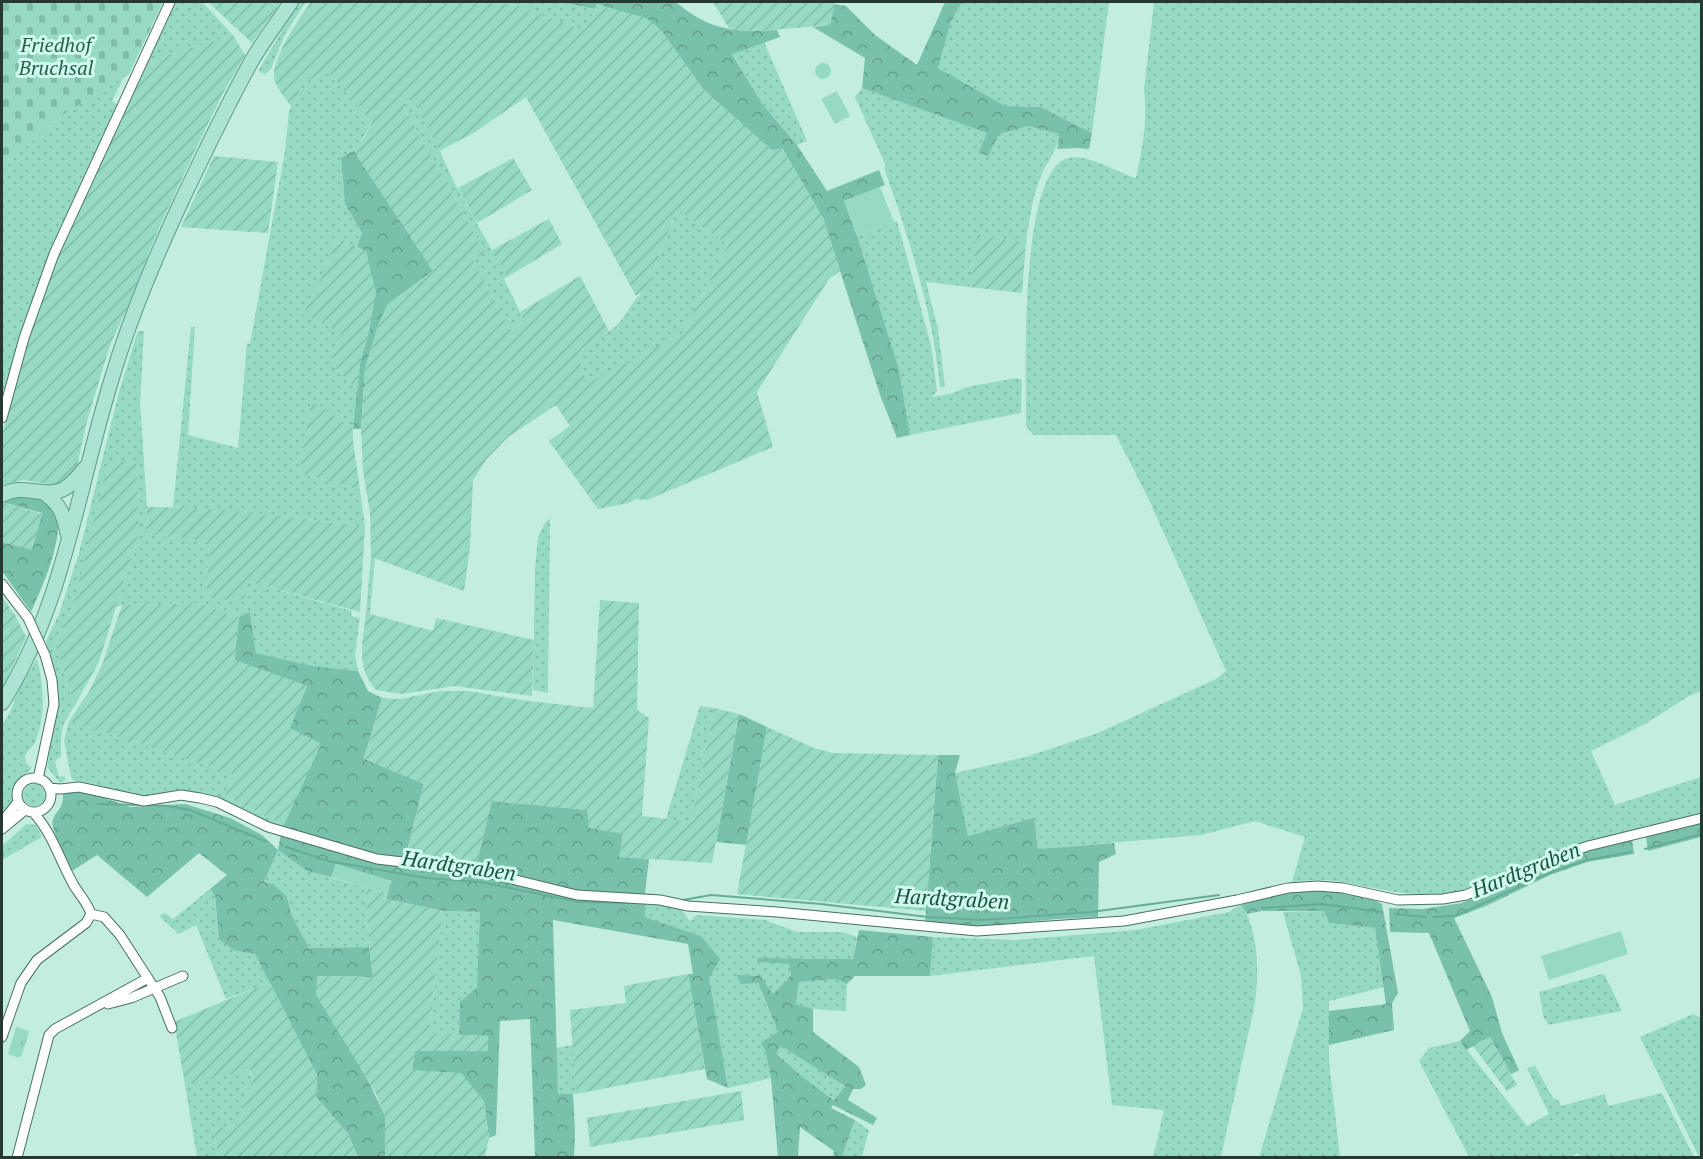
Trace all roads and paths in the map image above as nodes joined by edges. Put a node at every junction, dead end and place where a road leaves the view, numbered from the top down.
1 (170, 2) edge
2 (291, 2) edge
3 (2, 418) edge
4 (88, 465) junction
5 (43, 492) junction
6 (2, 495) edge
7 (69, 539) junction
8 (2, 584) edge
9 (2, 703) edge
10 (38, 779) junction
11 (50, 793) junction
12 (18, 802) junction
13 (46, 807) junction
14 (29, 811) junction
15 (1701, 818) edge
16 (2, 822) edge
17 (2, 829) edge
18 (50, 833) junction
19 (91, 914) junction
20 (183, 976) dead end
21 (148, 978) junction
22 (154, 988) junction
23 (94, 1008) junction
24 (172, 1028) dead end
25 (2, 1037) edge
26 (17, 1158) edge

1 - 3 street
2 - 4 main road
4 - 5 main road
4 - 7 main road
5 - 6 main road
5 - 7 main road
7 - 9 main road
8 - 10 street, bridge
10 - 11 street
10 - 12 street
11 - 13 street
11 - 15 street
12 - 14 street
12 - 16 street
13 - 14 street
13 - 18 street
14 - 17 street
14 - 18 street
18 - 19 street
19 - 21 street
19 - 25 street
20 - 22 street
21 - 22 street
21 - 23 street
22 - 23 street
22 - 24 street
23 - 26 street

